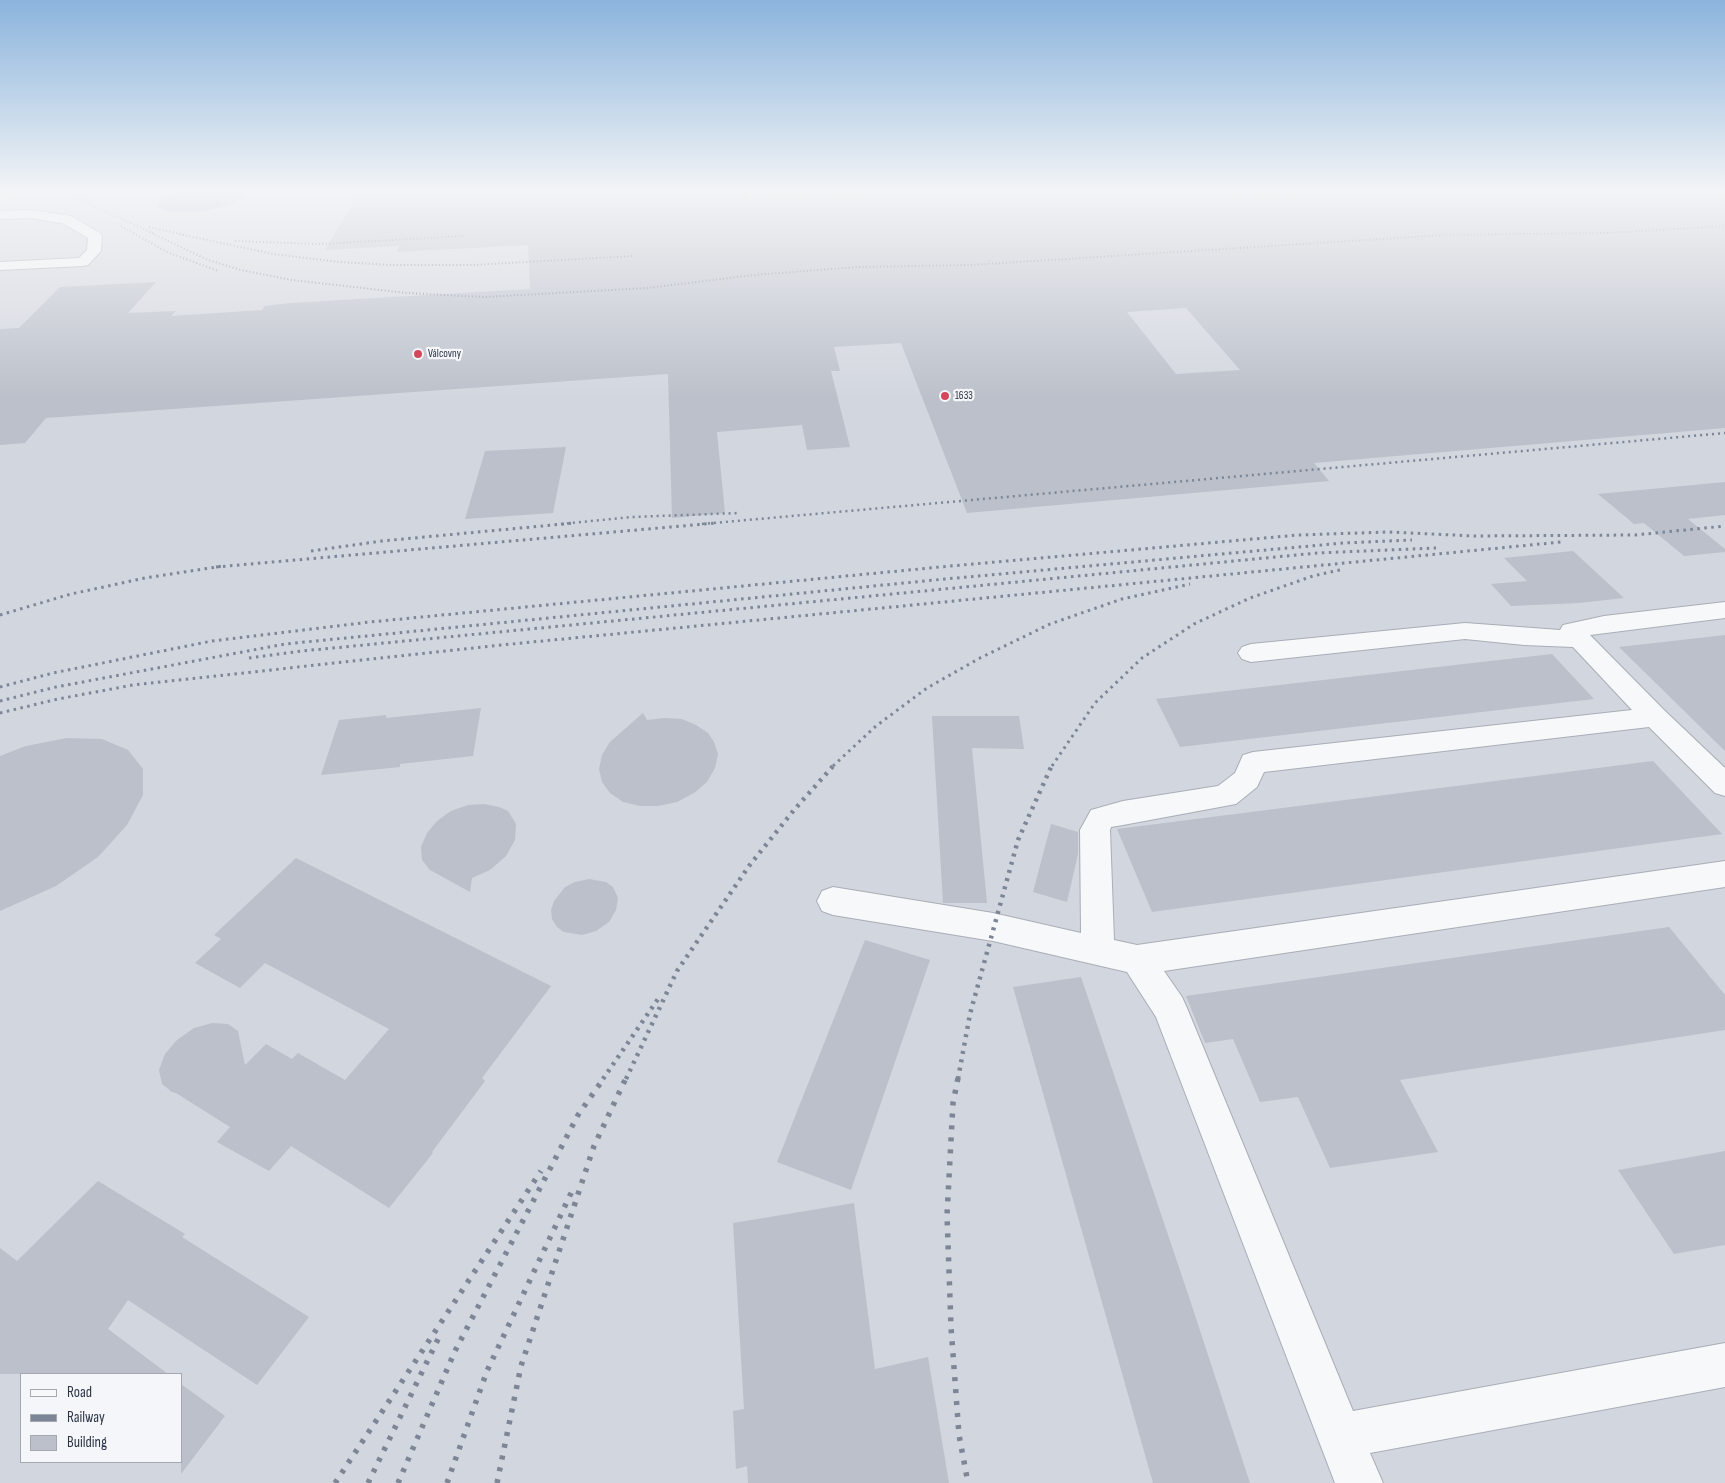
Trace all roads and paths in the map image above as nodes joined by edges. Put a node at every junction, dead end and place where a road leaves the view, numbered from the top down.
1 (85, 260) edge
2 (0, 266) edge
3 (1725, 610) edge
4 (1580, 639) junction
5 (1251, 653) dead end
6 (1655, 717) junction
7 (1725, 785) edge
8 (1725, 874) edge
9 (833, 901) dead end
10 (1098, 951) junction
11 (1137, 960) junction
12 (1725, 1365) edge
13 (1341, 1436) junction
14 (1360, 1483) edge

1 - 2 lane
3 - 4 lane
4 - 5 lane
4 - 6 lane
6 - 7 lane
6 - 10 lane
8 - 11 lane
9 - 10 lane
10 - 11 lane
11 - 13 lane
12 - 13 lane
13 - 14 lane

